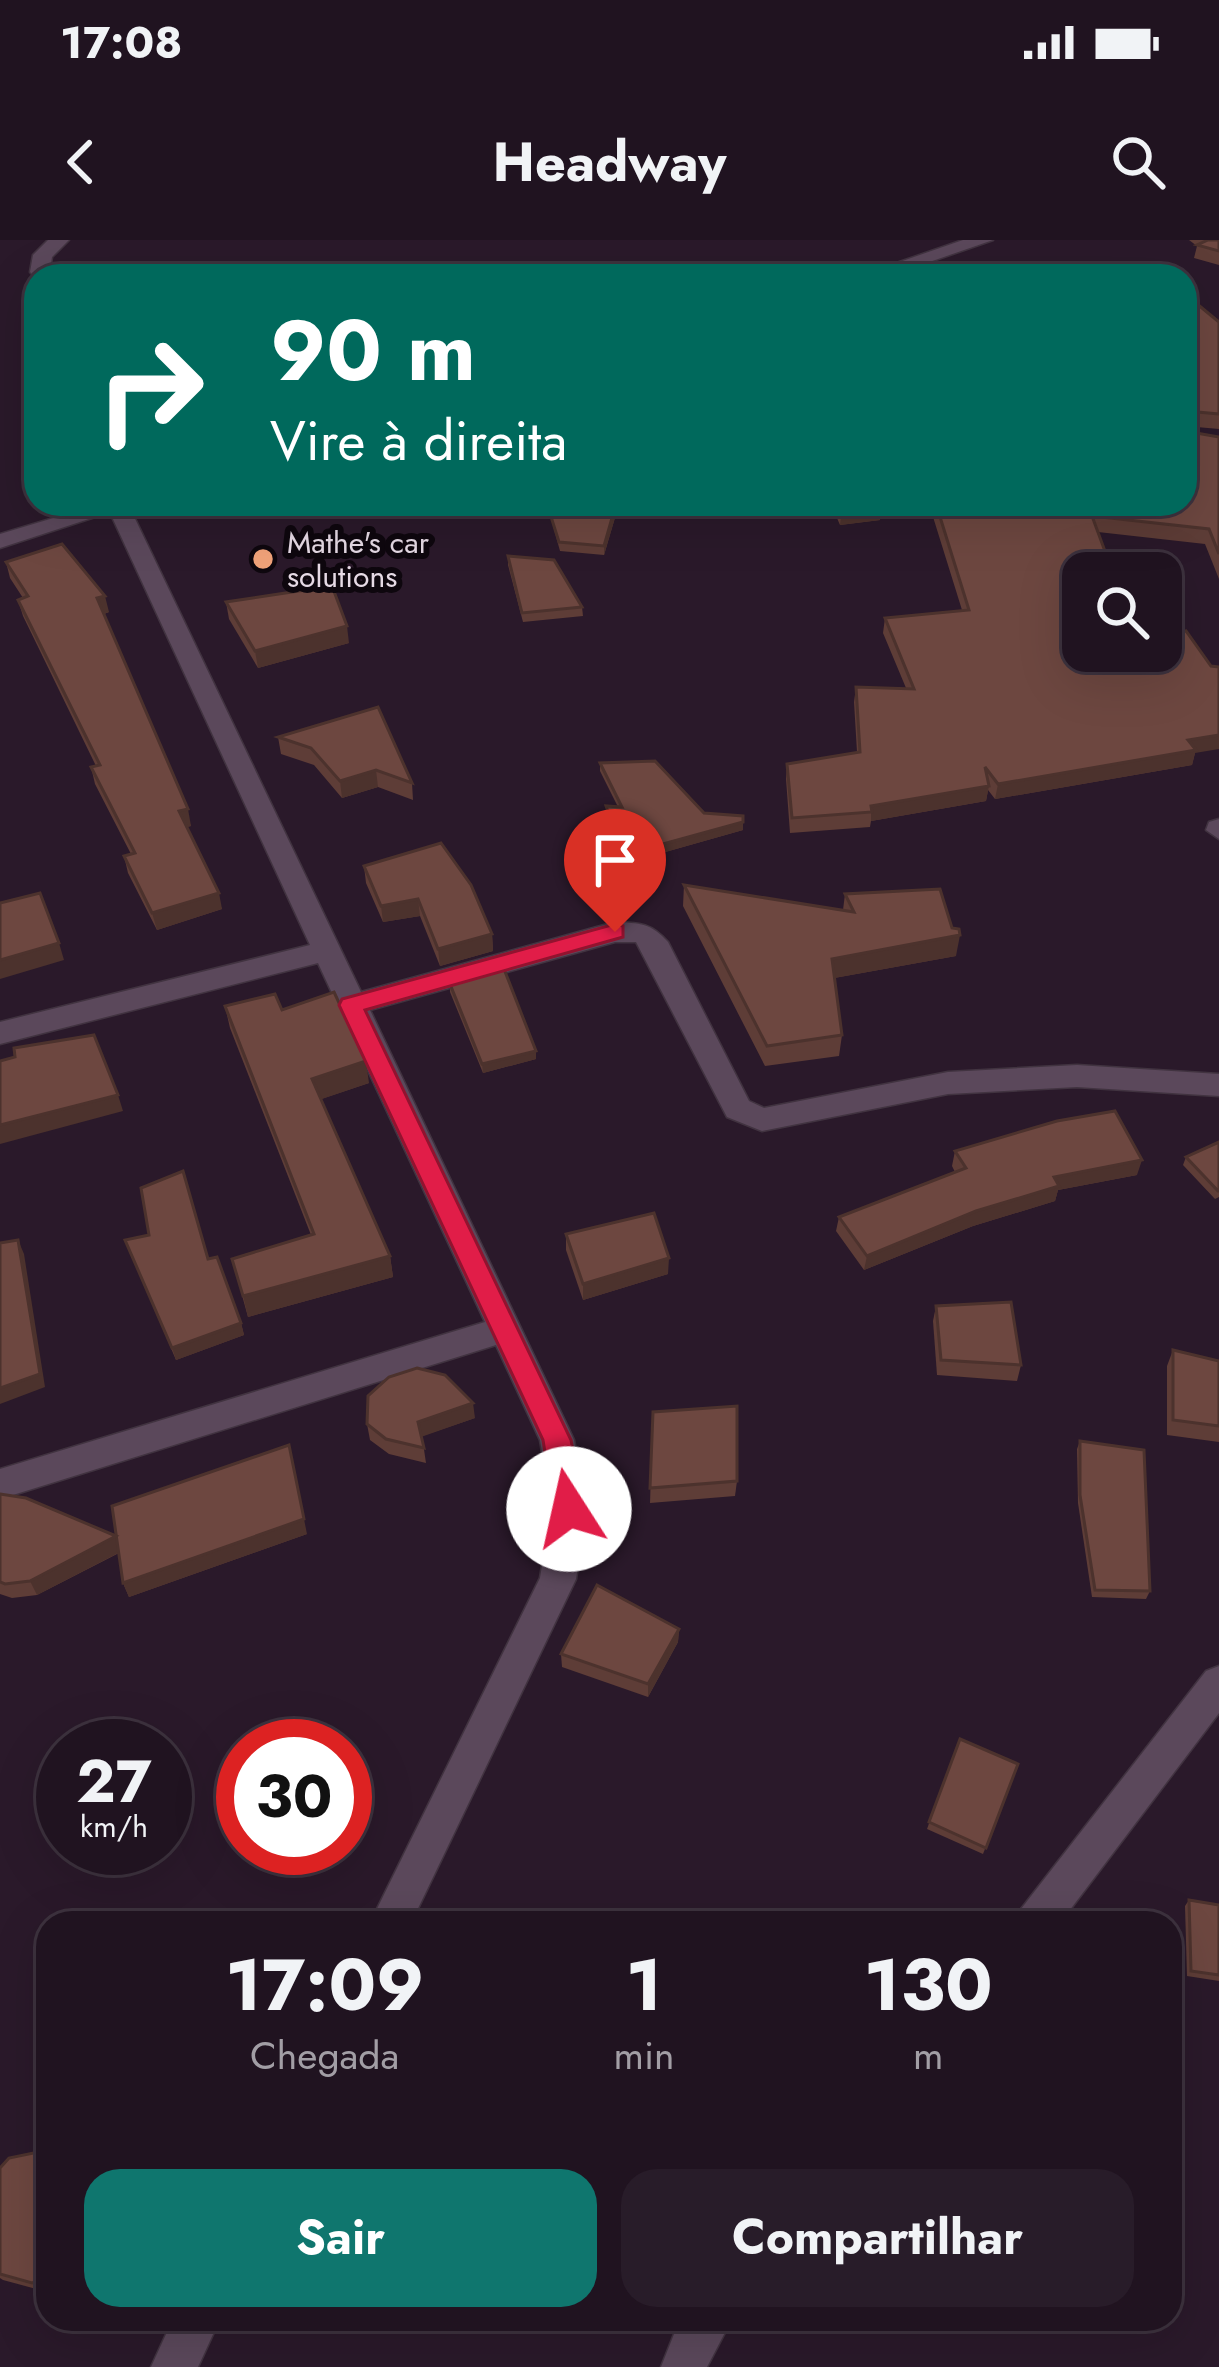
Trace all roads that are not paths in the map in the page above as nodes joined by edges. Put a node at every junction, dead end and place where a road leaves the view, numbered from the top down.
1 (58, 240) edge
2 (983, 240) edge
3 (41, 264) edge
4 (906, 264) edge
5 (83, 516) edge
6 (125, 516) edge
7 (0, 541) edge
8 (326, 950) junction
9 (351, 1005) junction
10 (0, 1034) edge
11 (1219, 1084) edge
12 (502, 1330) junction
13 (0, 1484) edge
14 (1219, 1683) edge
15 (396, 1911) edge
16 (1044, 1911) edge
17 (191, 2331) edge
18 (700, 2331) edge
19 (174, 2367) edge
20 (684, 2367) edge

1 - 3 street
2 - 4 street
5 - 7 street
6 - 8 street
8 - 9 street
8 - 10 street
9 - 11 street
9 - 12 street
12 - 13 street
12 - 15 street
14 - 16 street
17 - 19 street
18 - 20 street

